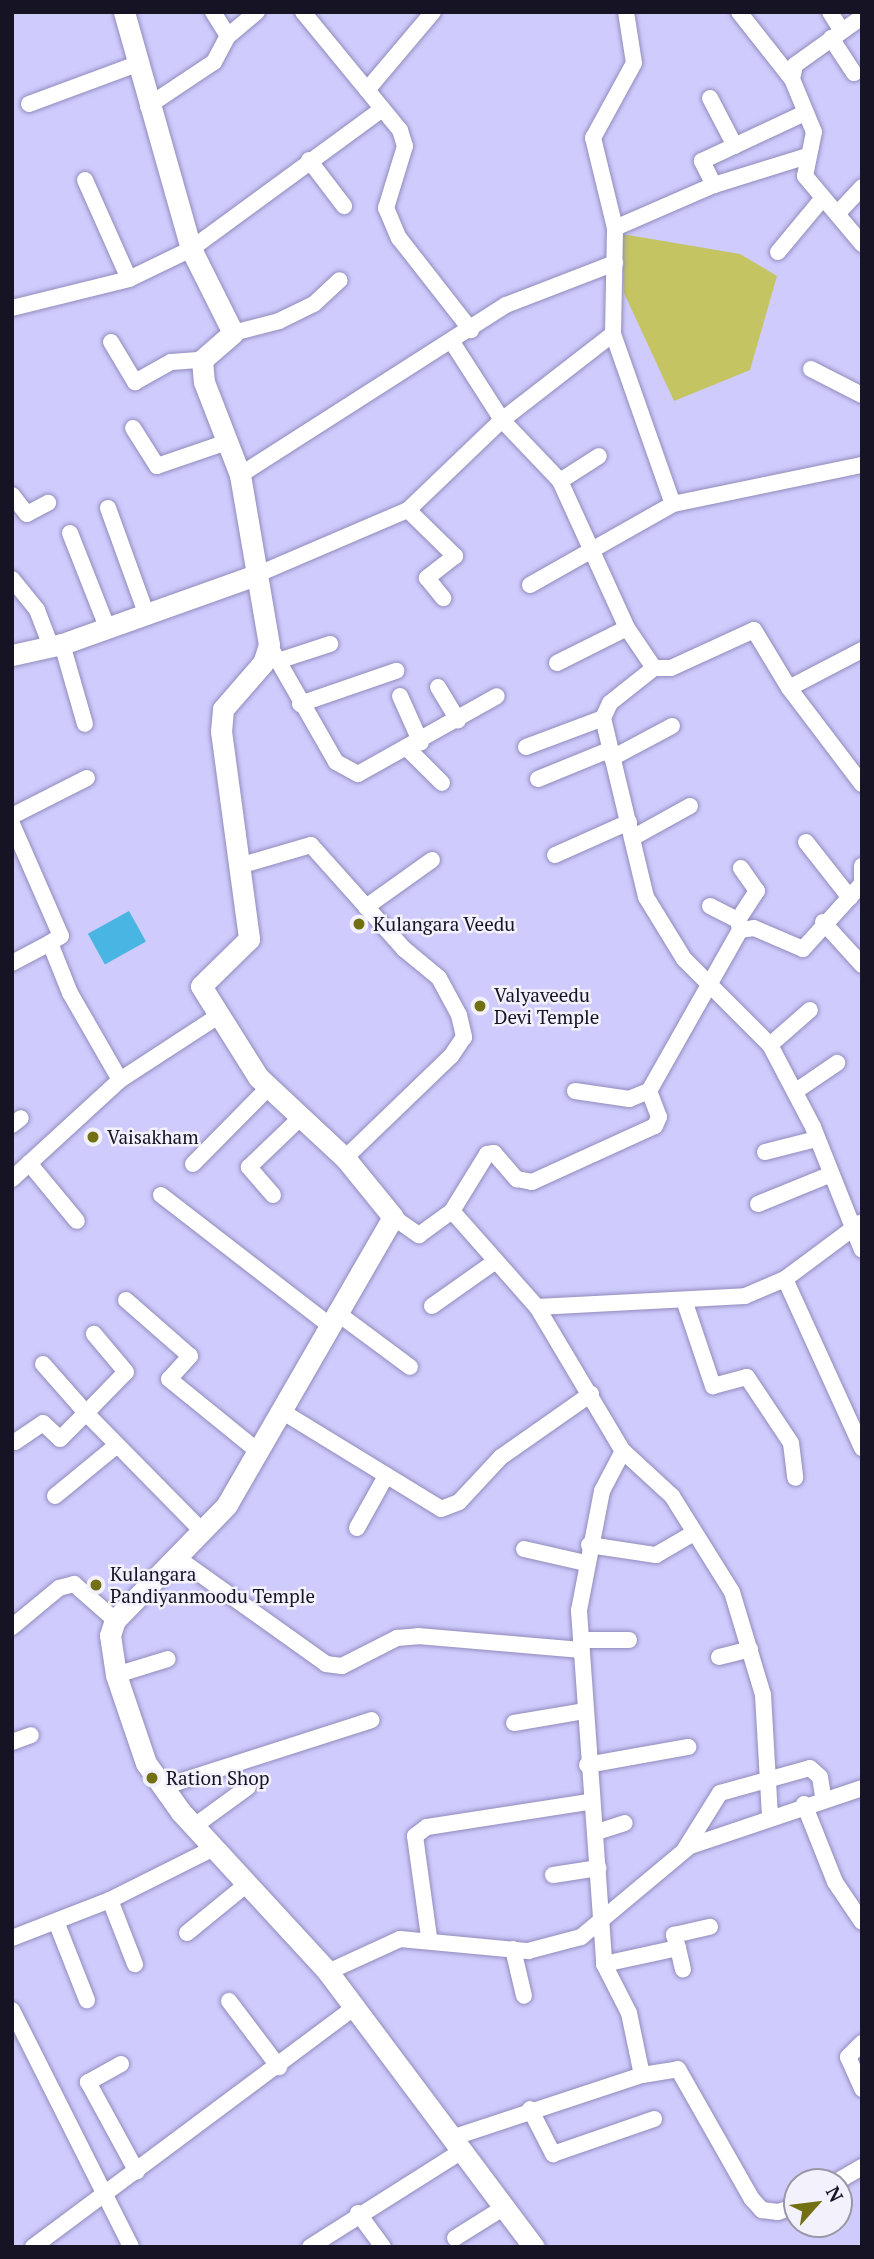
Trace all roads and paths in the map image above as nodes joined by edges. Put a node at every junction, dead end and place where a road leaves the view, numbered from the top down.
1 (124, 12) edge
2 (213, 12) edge
3 (257, 12) edge
4 (303, 12) edge
5 (433, 12) edge
6 (626, 12) edge
7 (740, 12) edge
8 (830, 12) edge
9 (862, 17) edge
10 (837, 35) junction
11 (228, 36) junction
12 (140, 63) junction
13 (854, 73) dead end
14 (792, 79) junction
15 (367, 90) junction
16 (710, 98) dead end
17 (29, 104) dead end
18 (148, 107) junction
19 (382, 109) junction
20 (805, 113) junction
21 (735, 146) junction
22 (804, 157) junction
23 (309, 160) junction
24 (85, 180) dead end
25 (714, 185) junction
26 (862, 187) edge
27 (824, 198) junction
28 (344, 206) dead end
29 (837, 214) junction
30 (615, 228) junction
31 (862, 244) edge
32 (191, 249) junction
33 (778, 252) dead end
34 (615, 263) junction
35 (129, 279) junction
36 (340, 280) dead end
37 (12, 309) edge
38 (471, 330) junction
39 (233, 333) junction
40 (613, 334) junction
41 (111, 342) dead end
42 (452, 342) junction
43 (202, 360) junction
44 (811, 369) dead end
45 (862, 395) edge
46 (502, 420) junction
47 (133, 428) dead end
48 (227, 442) junction
49 (599, 456) dead end
50 (862, 465) edge
51 (240, 475) junction
52 (560, 481) junction
53 (12, 495) edge
54 (48, 503) dead end
55 (673, 504) junction
56 (108, 508) dead end
57 (408, 510) junction
58 (70, 533) dead end
59 (592, 548) junction
60 (256, 575) junction
61 (12, 579) edge
62 (530, 585) dead end
63 (443, 598) dead end
64 (145, 610) junction
65 (107, 626) junction
66 (627, 628) junction
67 (330, 644) dead end
68 (56, 645) junction
69 (862, 650) edge
70 (273, 653) junction
71 (12, 655) edge
72 (557, 663) dead end
73 (654, 668) junction
74 (396, 671) dead end
75 (438, 687) dead end
76 (789, 688) junction
77 (400, 696) dead end
78 (497, 696) dead end
79 (300, 704) junction
80 (603, 718) junction
81 (458, 720) junction
82 (85, 724) dead end
83 (672, 726) dead end
84 (414, 746) junction
85 (526, 747) dead end
86 (610, 754) junction
87 (87, 778) dead end
88 (538, 779) dead end
89 (442, 783) dead end
90 (862, 784) edge
91 (690, 806) dead end
92 (12, 816) edge
93 (12, 824) edge
94 (631, 830) junction
95 (806, 842) dead end
96 (555, 855) dead end
97 (432, 860) dead end
98 (239, 866) junction
99 (862, 866) edge
100 (740, 868) dead end
101 (857, 892) edge
102 (710, 906) dead end
103 (366, 907) junction
104 (823, 922) junction
105 (739, 925) junction
106 (50, 943) junction
107 (12, 963) edge
108 (862, 965) edge
109 (713, 982) junction
110 (810, 1010) dead end
111 (218, 1016) junction
112 (770, 1045) junction
113 (837, 1063) dead end
114 (120, 1080) junction
115 (268, 1088) junction
116 (575, 1091) dead end
117 (649, 1091) junction
118 (796, 1091) junction
119 (298, 1120) junction
120 (816, 1139) junction
121 (765, 1152) dead end
122 (12, 1154) edge
123 (345, 1158) junction
124 (193, 1164) dead end
125 (21, 1170) edge
126 (829, 1175) junction
127 (161, 1195) dead end
128 (273, 1195) dead end
129 (758, 1204) dead end
130 (452, 1211) junction
131 (393, 1217) junction
132 (77, 1221) dead end
133 (857, 1225) edge
134 (862, 1250) edge
135 (494, 1263) junction
136 (785, 1279) junction
137 (126, 1300) dead end
138 (685, 1303) junction
139 (432, 1306) dead end
140 (537, 1307) junction
141 (332, 1319) junction
142 (94, 1334) dead end
143 (43, 1364) dead end
144 (410, 1367) dead end
145 (591, 1394) junction
146 (283, 1412) junction
147 (86, 1413) junction
148 (15, 1442) dead end
149 (117, 1445) junction
150 (862, 1448) edge
151 (623, 1451) junction
152 (260, 1453) junction
153 (386, 1476) junction
154 (795, 1478) dead end
155 (55, 1496) dead end
156 (357, 1528) dead end
157 (202, 1531) junction
158 (692, 1534) junction
159 (589, 1545) junction
160 (524, 1549) dead end
161 (179, 1559) junction
162 (585, 1563) junction
163 (115, 1620) junction
164 (12, 1627) edge
165 (629, 1640) dead end
166 (581, 1645) junction
167 (750, 1648) junction
168 (719, 1657) dead end
169 (168, 1659) dead end
170 (116, 1675) junction
171 (584, 1712) junction
172 (372, 1720) dead end
173 (514, 1723) dead end
174 (31, 1735) dead end
175 (12, 1742) edge
176 (688, 1747) dead end
177 (587, 1766) junction
178 (769, 1776) junction
179 (163, 1787) junction
180 (248, 1787) dead end
181 (862, 1788) edge
182 (823, 1797) junction
183 (589, 1802) junction
184 (804, 1804) junction
185 (770, 1818) junction
186 (625, 1823) dead end
187 (193, 1827) junction
188 (597, 1832) junction
189 (685, 1849) junction
190 (210, 1850) junction
191 (598, 1868) junction
192 (553, 1875) dead end
193 (248, 1883) junction
194 (110, 1900) junction
195 (605, 1911) junction
196 (862, 1922) edge
197 (57, 1924) junction
198 (710, 1927) dead end
199 (187, 1933) dead end
200 (429, 1937) junction
201 (12, 1938) edge
202 (678, 1948) junction
203 (513, 1949) junction
204 (135, 1964) dead end
205 (604, 1964) junction
206 (683, 1969) dead end
207 (328, 1972) junction
208 (524, 1996) dead end
209 (87, 2000) dead end
210 (229, 2001) dead end
211 (354, 2008) junction
212 (12, 2010) edge
213 (862, 2043) edge
214 (121, 2064) dead end
215 (279, 2067) junction
216 (642, 2075) junction
217 (862, 2089) edge
218 (530, 2109) junction
219 (654, 2119) dead end
220 (456, 2145) junction
221 (137, 2172) junction
222 (101, 2197) junction
223 (503, 2208) junction
224 (783, 2210) edge
225 (358, 2213) junction
226 (455, 2238) dead end
227 (33, 2247) edge
228 (131, 2247) edge
229 (310, 2247) edge
230 (383, 2247) edge
231 (534, 2247) edge

1 - 12 street
2 - 11 street
3 - 11 street
4 - 15 street
5 - 15 street
6 - 30 street
7 - 14 street
8 - 10 street
9 - 10 street
10 - 13 street
10 - 14 street
11 - 18 street
12 - 17 street
12 - 18 street
14 - 20 street
15 - 19 street
16 - 21 street
18 - 32 street
19 - 23 street
19 - 38 street
20 - 21 street
20 - 22 street
21 - 25 street
22 - 25 street
22 - 27 street
23 - 28 street
23 - 32 street
24 - 35 street
25 - 30 street
26 - 29 street
27 - 29 street
27 - 33 street
29 - 31 street
30 - 34 street
32 - 35 street
32 - 39 street
34 - 38 street
34 - 40 street
35 - 37 street
36 - 39 street
38 - 42 street
39 - 43 street
40 - 46 street
40 - 55 street
41 - 43 street
42 - 46 street
42 - 51 street
43 - 48 street
44 - 45 street
46 - 52 street
46 - 57 street
47 - 48 street
48 - 51 street
49 - 52 street
50 - 55 street
51 - 60 street
52 - 59 street
53 - 54 street
55 - 59 street
56 - 64 street
57 - 60 street
57 - 63 street
58 - 65 street
59 - 62 street
59 - 66 street
60 - 64 street
60 - 70 street
61 - 68 street
64 - 65 street
65 - 68 street
66 - 72 street
66 - 73 street
67 - 70 street
68 - 71 street
68 - 82 street
69 - 76 street
70 - 79 street
70 - 98 street
73 - 76 street
73 - 80 street
74 - 79 street
75 - 81 street
76 - 90 street
77 - 84 street
78 - 81 street
79 - 84 street
80 - 85 street
80 - 86 street
81 - 84 street
83 - 86 street
84 - 89 street
86 - 88 street
86 - 94 street
87 - 92 street
91 - 94 street
93 - 106 street
94 - 96 street
94 - 109 street
95 - 101 street
97 - 103 street
98 - 103 street
98 - 111 street
99 - 101 street
100 - 105 street
101 - 104 street
102 - 105 street
103 - 123 street
104 - 105 street
104 - 108 street
105 - 109 street
106 - 107 street
106 - 114 street
109 - 112 street
109 - 117 street
110 - 112 street
111 - 114 street
111 - 115 street
112 - 118 street
113 - 118 street
114 - 125 street
115 - 119 street
115 - 124 street
116 - 117 street
117 - 130 street
118 - 120 street
119 - 123 street
119 - 128 street
120 - 121 street
120 - 126 street
122 - 125 street
123 - 131 street
125 - 132 street
126 - 129 street
126 - 133 street
127 - 141 street
130 - 131 street
130 - 135 street
131 - 141 street
133 - 134 street
133 - 136 street
135 - 139 street
135 - 140 street
136 - 138 street
136 - 150 street
137 - 152 street
138 - 140 street
138 - 154 street
140 - 145 street
141 - 144 street
141 - 146 street
142 - 147 street
143 - 147 street
145 - 151 street
145 - 153 street
146 - 152 street
146 - 153 street
147 - 148 street
147 - 149 street
149 - 155 street
149 - 157 street
151 - 158 street
151 - 159 street
152 - 157 street
153 - 156 street
157 - 161 street
158 - 159 street
158 - 167 street
159 - 162 street
160 - 162 street
161 - 163 street
161 - 166 street
162 - 166 street
163 - 164 street
163 - 170 street
165 - 166 street
166 - 171 street
167 - 168 street
167 - 178 street
169 - 170 street
170 - 179 street
171 - 173 street
171 - 177 street
172 - 179 street
174 - 175 street
176 - 177 street
177 - 183 street
178 - 182 street
178 - 185 street
178 - 189 street
179 - 187 street
180 - 187 street
181 - 182 street
182 - 184 street
183 - 188 street
183 - 200 street
184 - 185 street
184 - 196 street
185 - 189 street
186 - 188 street
187 - 190 street
188 - 191 street
189 - 195 street
190 - 193 street
190 - 194 street
191 - 192 street
191 - 195 street
193 - 199 street
193 - 207 street
194 - 197 street
194 - 204 street
195 - 203 street
195 - 205 street
197 - 201 street
197 - 209 street
198 - 202 street
200 - 203 street
200 - 207 street
202 - 205 street
202 - 206 street
203 - 208 street
205 - 216 street
207 - 211 street
210 - 215 street
211 - 215 street
211 - 220 street
212 - 222 street
213 - 217 street
214 - 221 street
215 - 221 street
216 - 218 street
216 - 224 street
218 - 219 street
218 - 220 street
220 - 223 street
220 - 225 street
221 - 222 street
222 - 227 street
222 - 228 street
223 - 226 street
223 - 231 street
225 - 229 street
225 - 230 street

